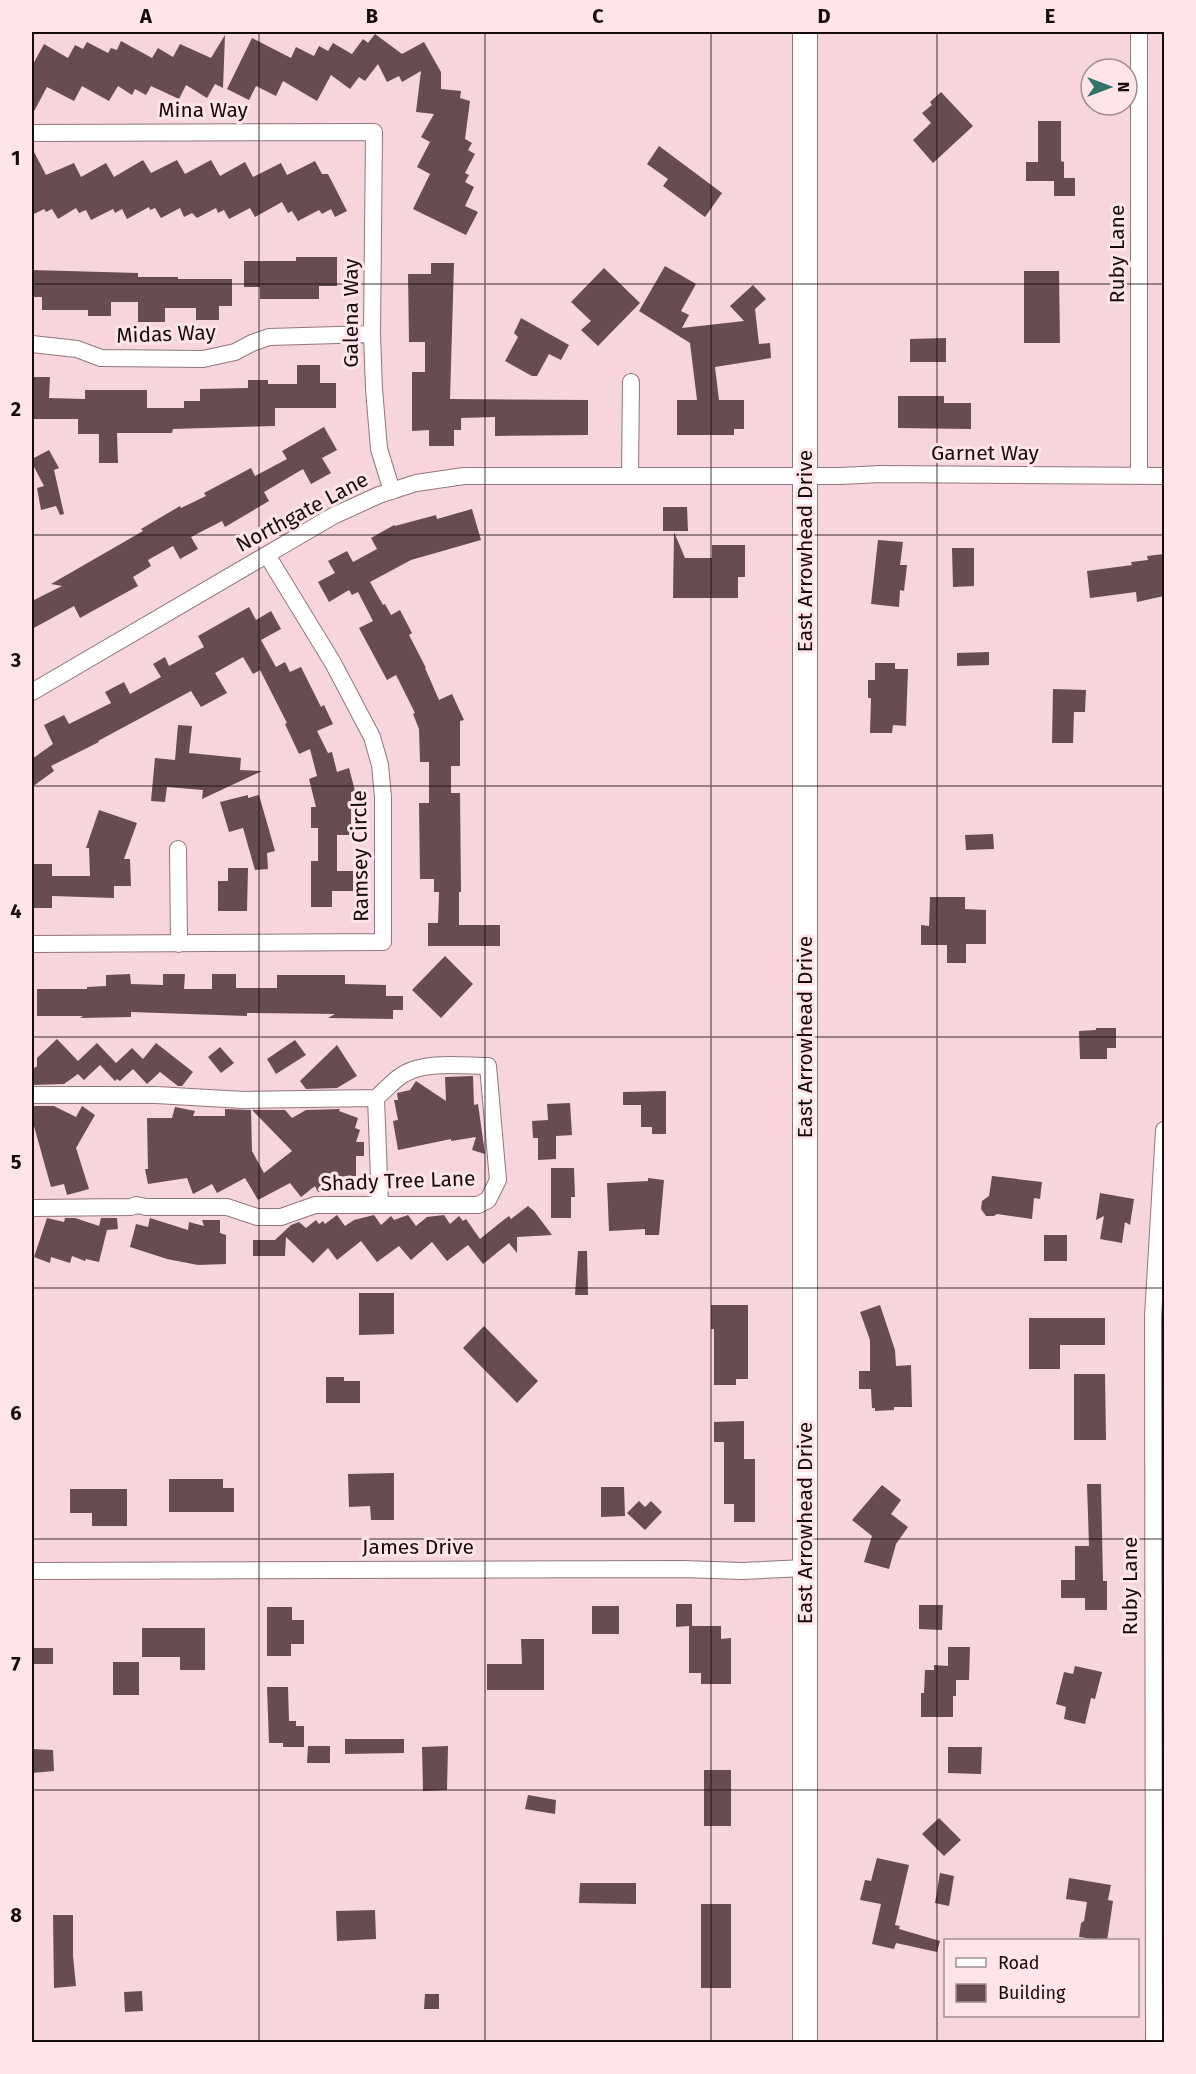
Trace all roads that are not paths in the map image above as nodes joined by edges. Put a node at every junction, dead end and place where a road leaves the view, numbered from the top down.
1 (805, 32) edge
2 (1139, 32) edge
3 (374, 132) joint
4 (32, 133) edge
5 (372, 334) junction
6 (32, 344) edge
7 (631, 381) dead end
8 (630, 475) junction
9 (805, 476) junction
10 (1139, 476) junction
11 (1164, 476) edge
12 (392, 491) junction
13 (267, 555) junction
14 (32, 692) edge
15 (178, 849) dead end
16 (32, 944) edge
17 (179, 944) junction
18 (32, 1095) edge
19 (376, 1098) junction
20 (1164, 1130) edge
21 (380, 1205) junction
22 (32, 1208) edge
23 (805, 1568) junction
24 (32, 1571) edge
25 (805, 2043) edge
26 (1154, 2043) edge

1 - 9 street, East Arrowhead Drive
2 - 10 street, Ruby Lane
3 - 4 street, Mina Way
3 - 5 street, Galena Way
5 - 6 street, Midas Way
5 - 12 street, Galena Way
7 - 8 street
8 - 9 street, Northgate Lane
8 - 12 street, Northgate Lane
9 - 10 street, Garnet Way
9 - 23 street, East Arrowhead Drive
10 - 11 street, Garnet Way
12 - 13 street, Northgate Lane
13 - 14 street, Northgate Lane
13 - 17 street, Ramsey Circle
15 - 17 street
16 - 17 street, Ramsey Circle
18 - 19 street
19 - 21 street
19 - 21 street, Shady Tree Lane
20 - 26 street, Ruby Lane
21 - 22 street, Shady Tree Lane
23 - 24 street, James Drive
23 - 25 street, East Arrowhead Drive

